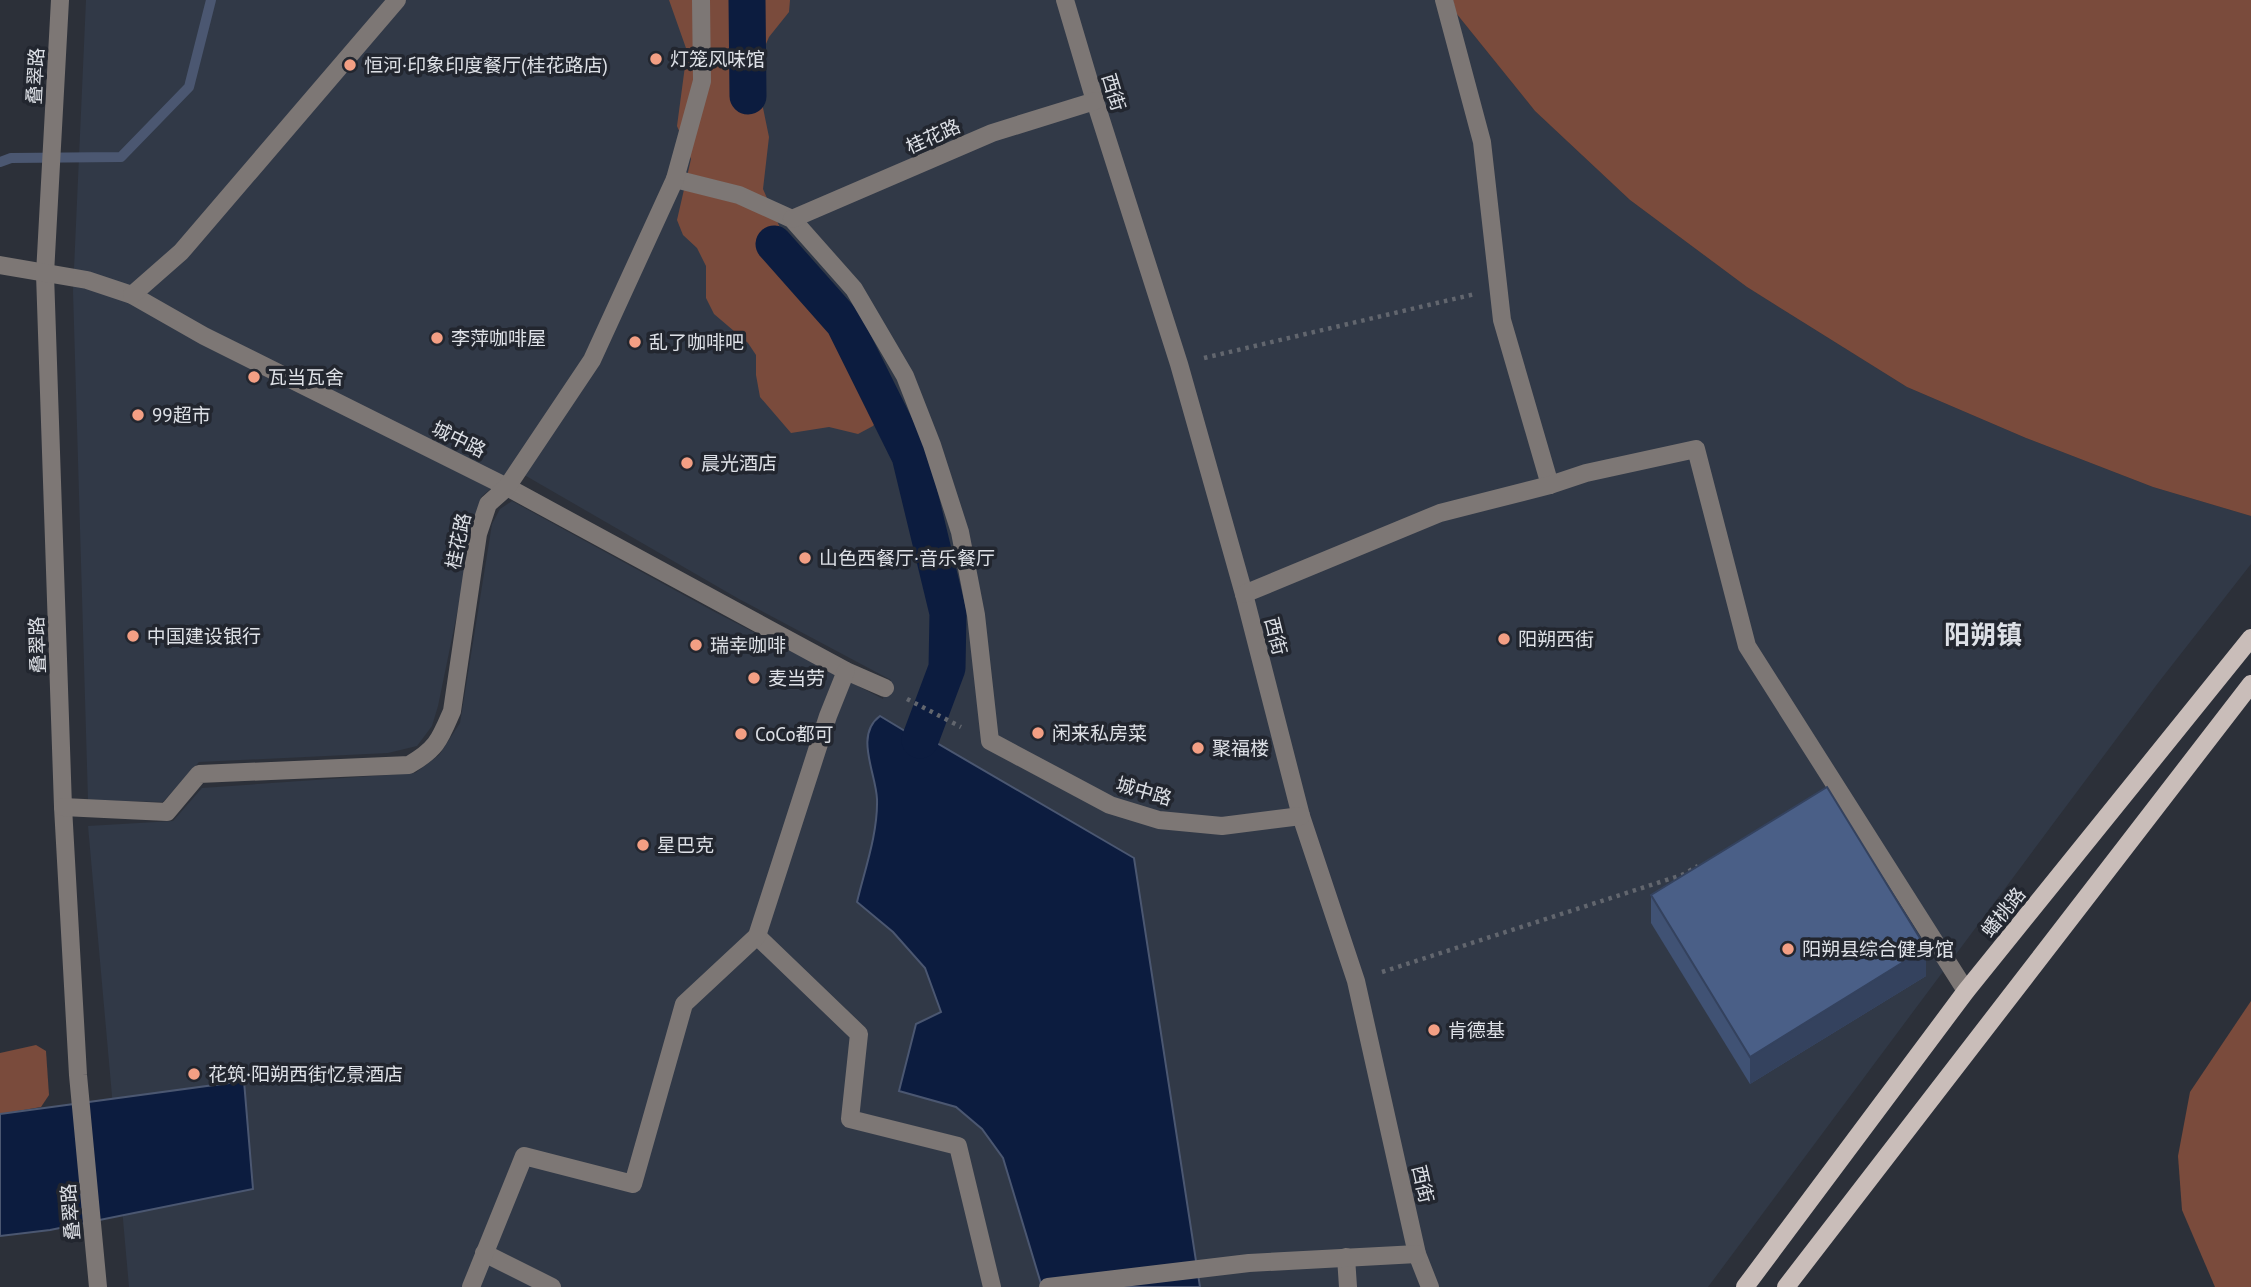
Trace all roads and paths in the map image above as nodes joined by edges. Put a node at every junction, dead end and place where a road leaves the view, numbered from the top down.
1 (60, 0) edge
2 (397, 0) edge
3 (701, 0) edge
4 (1065, 0) edge
5 (1444, 0) edge
6 (1094, 101) junction
7 (675, 179) junction
8 (792, 219) junction
9 (0, 265) edge
10 (45, 274) junction
11 (1499, 288) junction
12 (132, 295) junction
13 (1180, 364) junction
14 (1550, 485) junction
15 (507, 487) junction
16 (1244, 594) junction
17 (2251, 638) edge
18 (846, 671) junction
19 (2251, 684) edge
20 (885, 688) joint
21 (937, 714) dead end
22 (63, 807) junction
23 (1301, 816) junction
24 (1706, 862) edge
25 (757, 936) junction
26 (1356, 981) junction
27 (1966, 991) junction
28 (484, 1253) junction
29 (1417, 1254) junction
30 (1346, 1257) junction
31 (98, 1287) edge
32 (471, 1287) edge
33 (552, 1287) edge
34 (992, 1287) edge
35 (1048, 1287) edge
36 (1348, 1287) edge
37 (1430, 1287) edge
38 (1745, 1287) edge
39 (1786, 1287) edge

1 - 10 street, 叠翠路
2 - 12 street
3 - 7 street, 桂花路
4 - 6 street, 西街
5 - 11 street
6 - 8 street, 桂花路
6 - 13 street, 西街
7 - 8 street
7 - 15 street, 桂花路
8 - 23 street, 城中路
9 - 10 street, 城中路
10 - 12 street, 城中路
10 - 22 street, 叠翠路
11 - 13 path
11 - 14 street
12 - 15 street, 城中路
13 - 16 street, 西街
14 - 16 street
14 - 27 street
15 - 18 street, 城中路
15 - 22 street, 桂花路
16 - 23 street, 西街
17 - 27 main road, 蟠桃路
18 - 20 street, 城中路
18 - 25 street
19 - 39 main road
20 - 21 path
22 - 31 street, 叠翠路
23 - 26 street, 西街
24 - 26 path
25 - 28 street
25 - 34 street
26 - 29 street, 西街
27 - 38 main road, 蟠桃路
28 - 32 street
28 - 33 street
29 - 30 street
29 - 37 street, 西街
30 - 35 street
30 - 36 street

